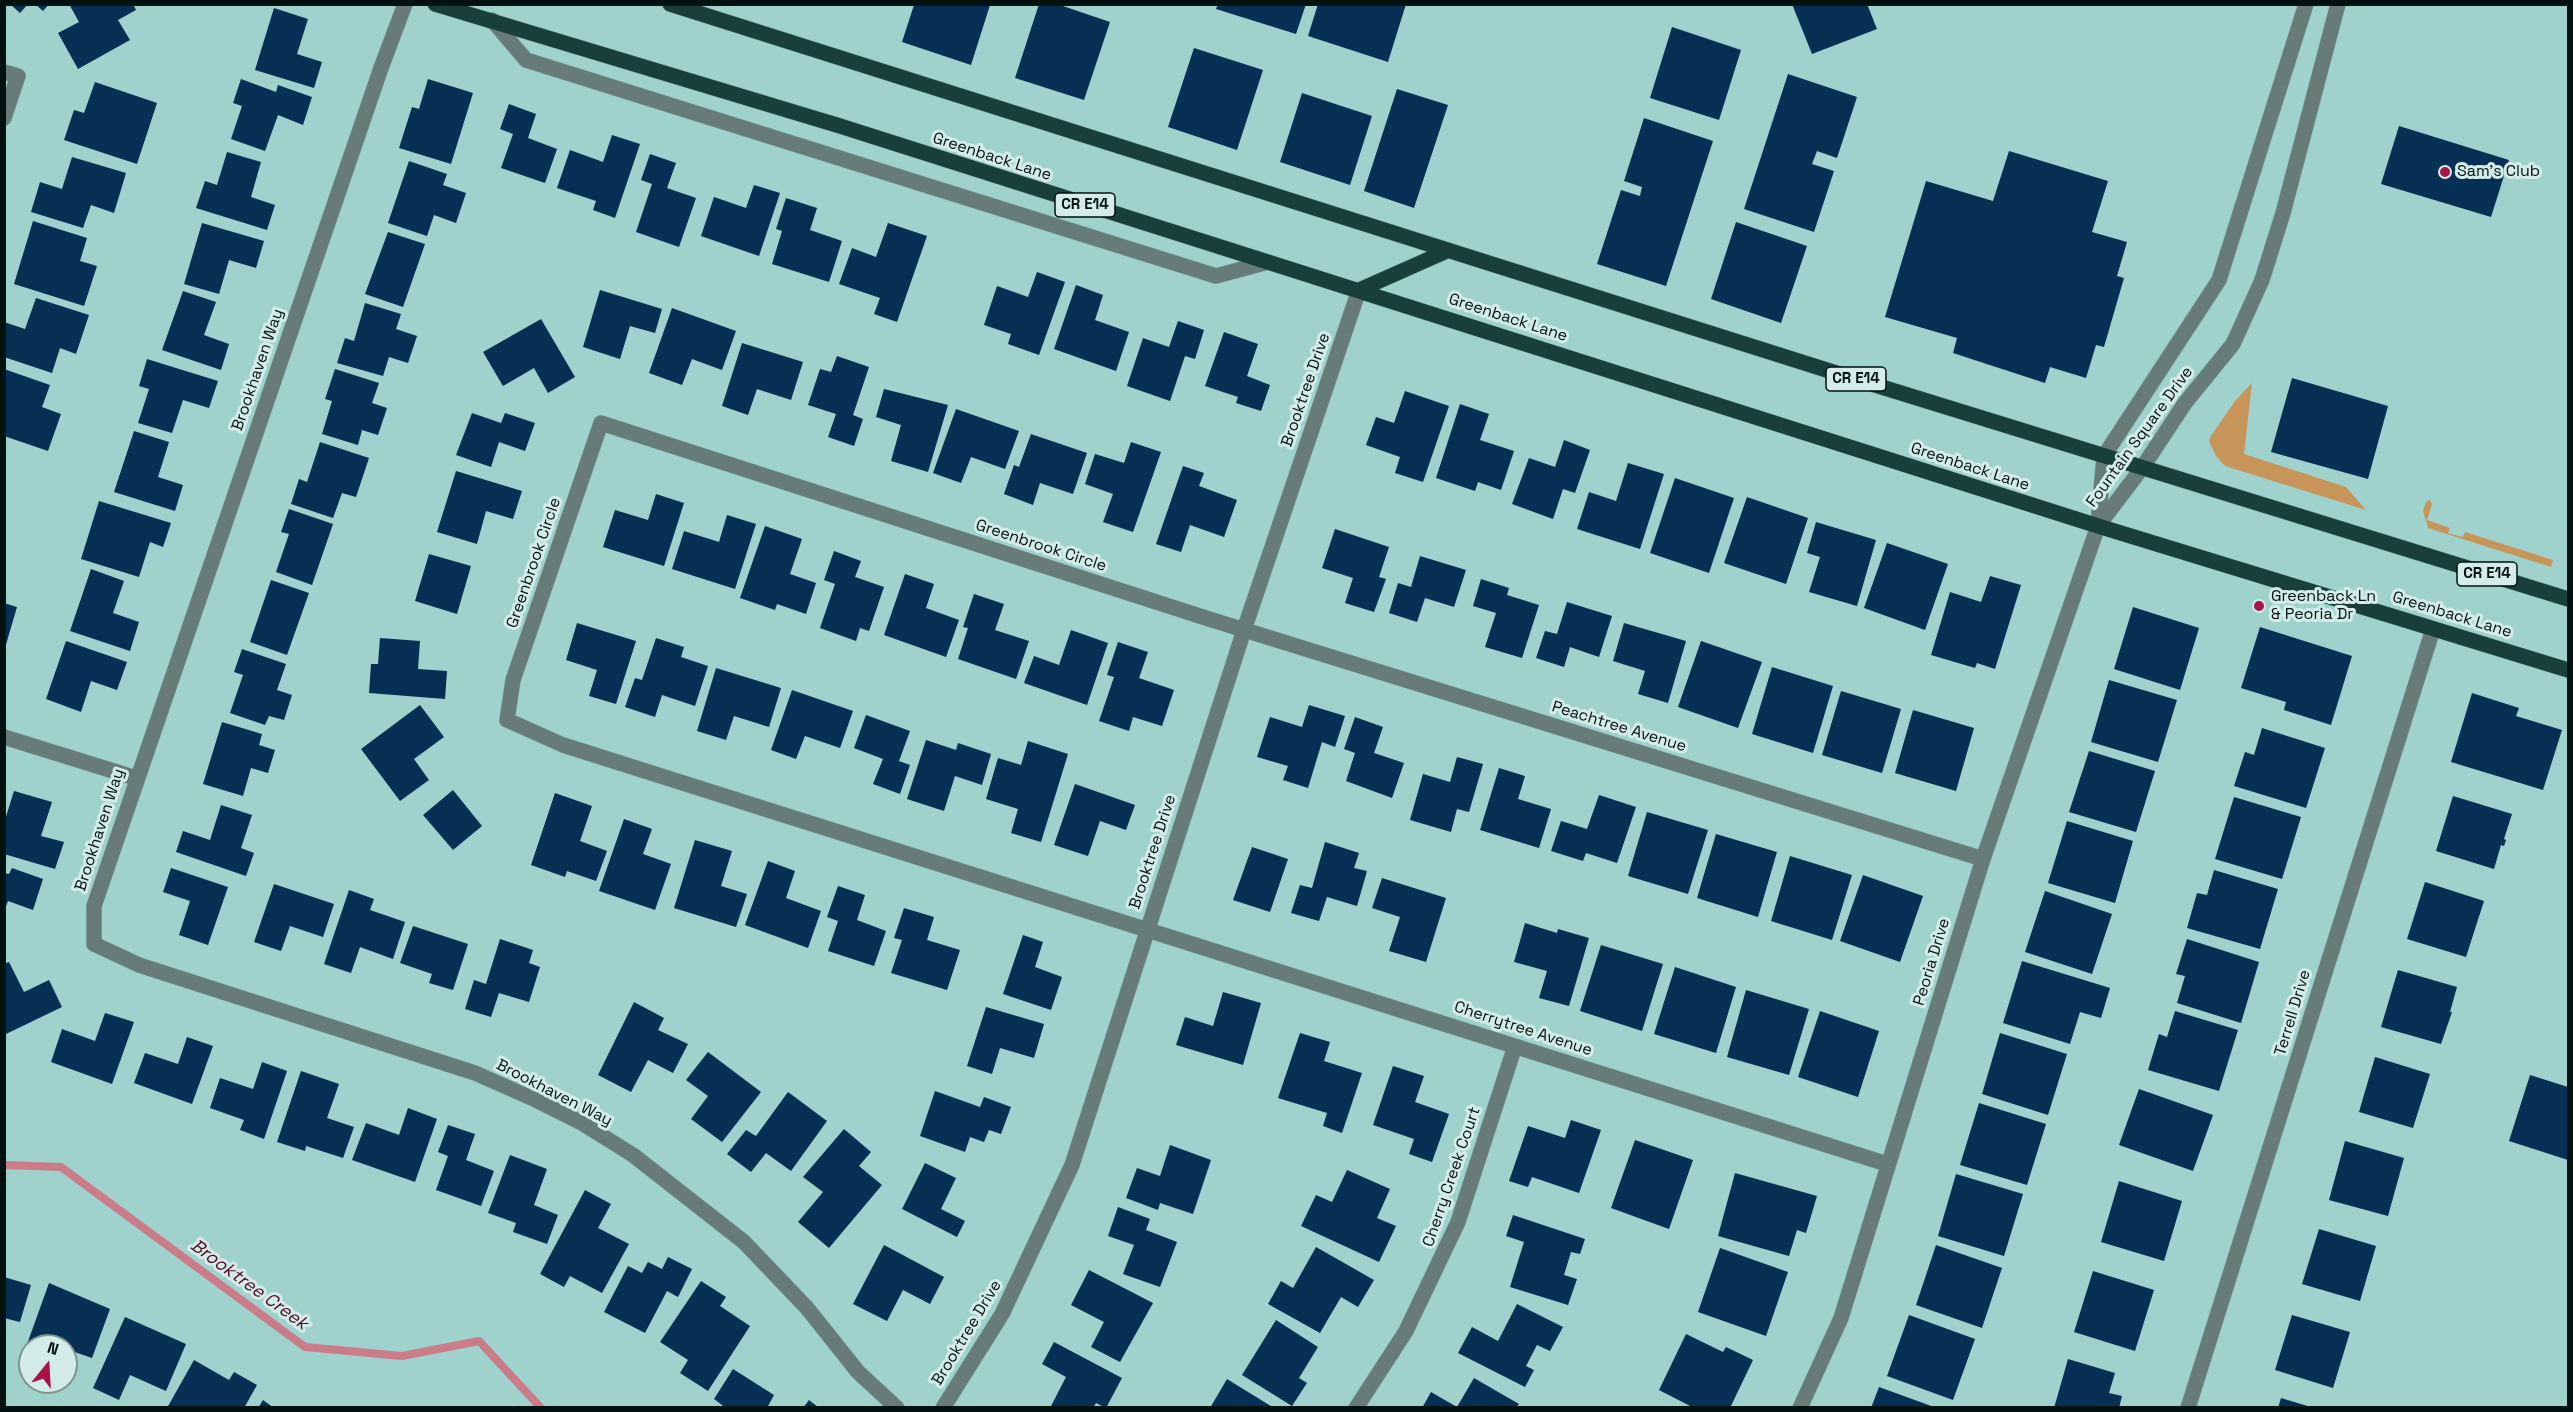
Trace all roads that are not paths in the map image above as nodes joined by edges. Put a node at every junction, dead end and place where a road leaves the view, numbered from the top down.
1 (405, 4) edge
2 (435, 4) edge
3 (670, 4) edge
4 (2306, 4) edge
5 (2338, 4) edge
6 (492, 20) junction
7 (4, 72) edge
8 (4, 118) edge
9 (1448, 251) junction
10 (1268, 262) junction
11 (1359, 290) junction
12 (2104, 456) junction
13 (2142, 468) junction
14 (2098, 526) junction
15 (2568, 599) edge
16 (2433, 629) junction
17 (1244, 630) junction
18 (2568, 669) edge
19 (4, 737) edge
20 (136, 778) junction
21 (1983, 859) junction
22 (1147, 928) junction
23 (1515, 1046) junction
24 (1887, 1164) junction
25 (897, 1407) edge
26 (943, 1407) edge
27 (1356, 1407) edge
28 (1800, 1407) edge
29 (2188, 1407) edge

1 - 20 street, Brookhaven Way
2 - 6 main road, Greenback Lane / CR E14
3 - 9 main road, CR E14
4 - 12 street, Fountain Square Drive
5 - 13 street, Fountain Square Drive
6 - 10 main road, Greenback Lane / CR E14
6 - 10 street
7 - 8 street
9 - 11 main road
9 - 12 main road, CR E14
10 - 11 main road, Greenback Lane / CR E14
11 - 14 main road, Greenback Lane / CR E14
11 - 17 street, Brooktree Drive
12 - 13 main road, CR E14
12 - 14 street, Fountain Square Drive
13 - 14 street, Fountain Square Drive
13 - 15 main road, CR E14
14 - 16 main road, Greenback Lane / CR E14
14 - 21 street, Peoria Drive
16 - 18 main road, Greenback Lane / CR E14
16 - 29 street, Terrell Drive
17 - 21 street, Peachtree Avenue
17 - 22 street, Brooktree Drive
17 - 22 street, Greenbrook Circle
19 - 20 street
20 - 25 street, Brookhaven Way
21 - 24 street, Peoria Drive
22 - 23 street, Cherrytree Avenue
22 - 26 street, Brooktree Drive
23 - 24 street, Cherrytree Avenue
23 - 27 street, Cherry Creek Court
24 - 28 street, Peoria Drive

